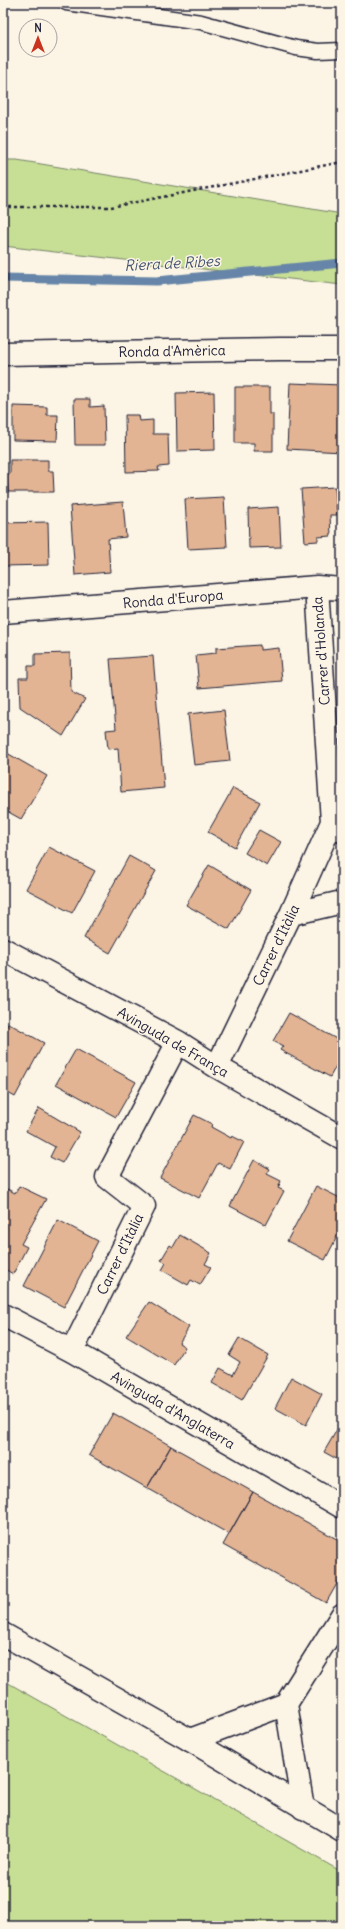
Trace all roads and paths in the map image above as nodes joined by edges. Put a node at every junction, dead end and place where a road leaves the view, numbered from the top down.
1 (66, 3) edge
2 (342, 50) edge
3 (342, 162) edge
4 (3, 206) edge
5 (342, 349) edge
6 (3, 354) edge
7 (317, 587) junction
8 (342, 589) edge
9 (3, 612) edge
10 (337, 826) edge
11 (342, 902) edge
12 (291, 914) junction
13 (3, 949) edge
14 (178, 1042) junction
15 (217, 1067) junction
16 (342, 1138) edge
17 (3, 1315) edge
18 (72, 1351) junction
19 (342, 1507) edge
20 (342, 1615) edge
21 (3, 1634) edge
22 (286, 1704) junction
23 (190, 1740) junction
24 (303, 1808) junction
25 (342, 1830) edge

1 - 2 lane
3 - 4 path
5 - 6 street, Ronda d'Amèrica
7 - 8 street, Ronda d'Europa
7 - 9 street, Ronda d'Europa
7 - 10 street, Carrer d'Holanda
10 - 12 street, Carrer d'Itàlia
11 - 12 street
12 - 15 street, Carrer d'Itàlia
13 - 14 street, Avinguda de França
14 - 15 street, Avinguda de França
14 - 18 street, Carrer d'Itàlia
15 - 16 street, Avinguda de França
17 - 18 street, Avinguda d'Anglaterra
18 - 19 street, Avinguda d'Anglaterra
20 - 22 street
21 - 23 street
22 - 23 street
22 - 24 street
23 - 24 street
24 - 25 street

